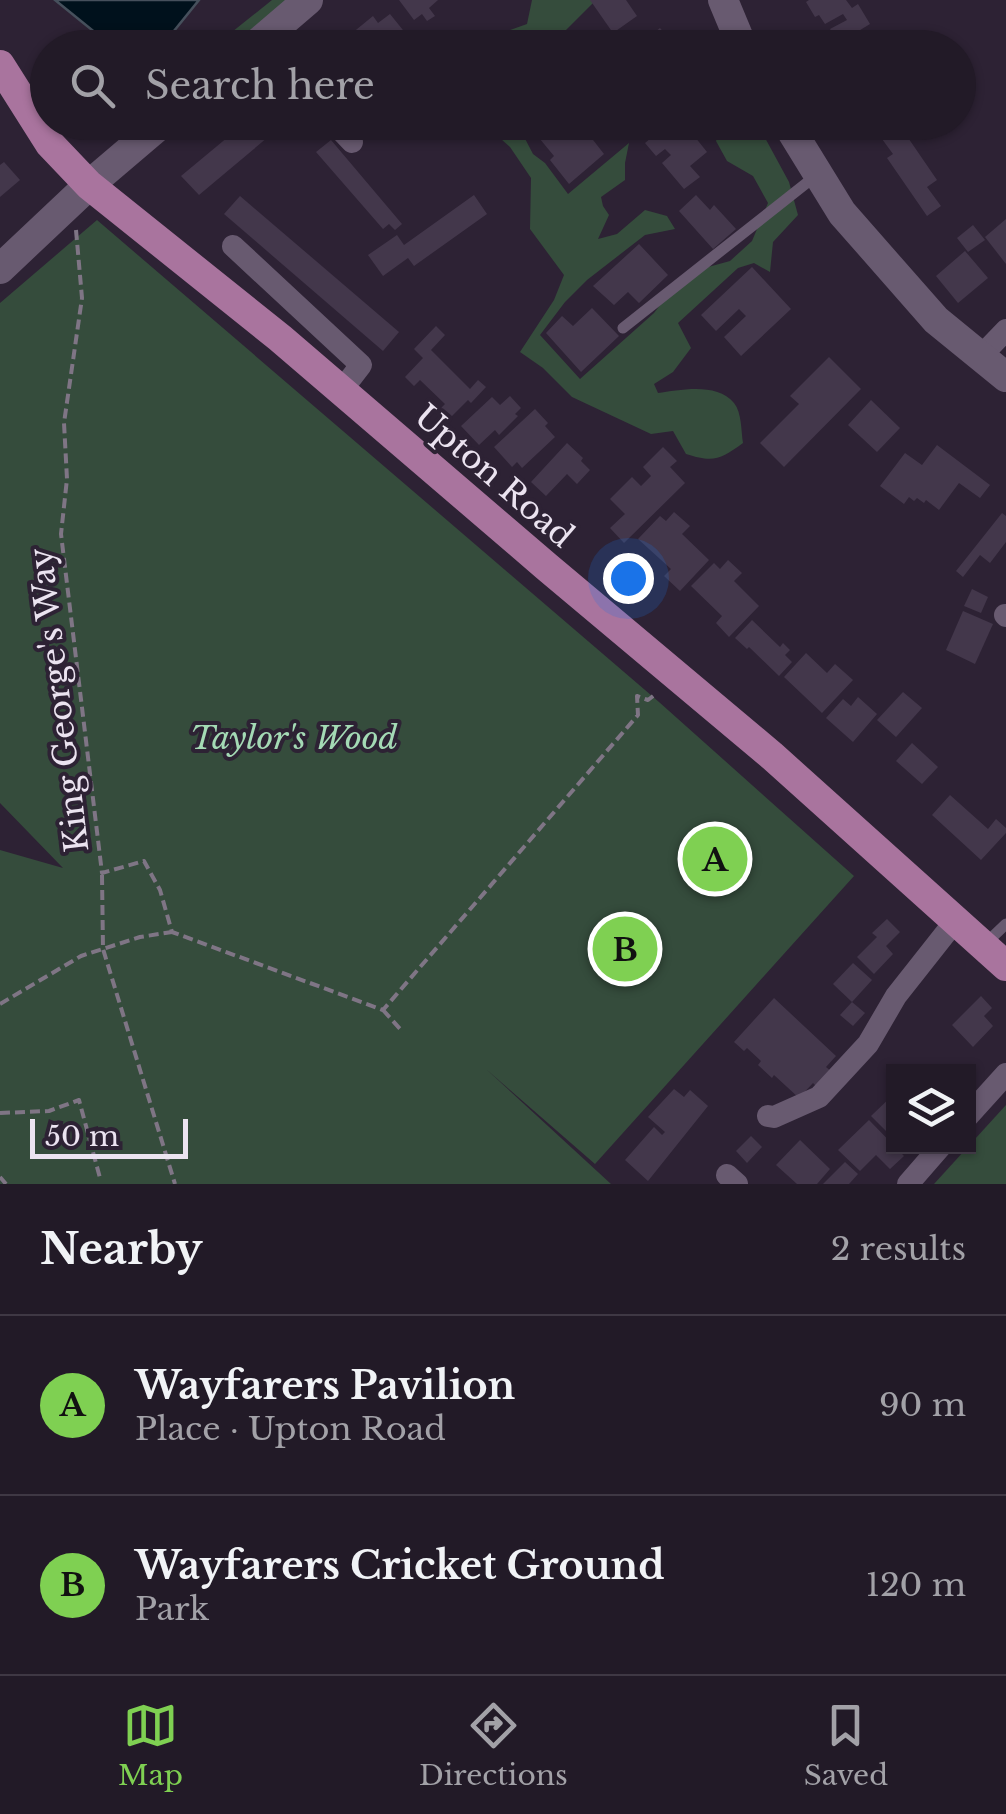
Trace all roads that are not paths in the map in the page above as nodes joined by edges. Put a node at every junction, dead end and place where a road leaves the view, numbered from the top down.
1 (308, 0) edge
2 (723, 0) edge
3 (273, 30) edge
4 (736, 30) edge
5 (0, 65) edge
6 (30, 112) edge
7 (47, 140) edge
8 (142, 140) edge
9 (797, 140) edge
10 (818, 174) junction
11 (82, 193) junction
12 (233, 246) dead end
13 (0, 269) edge
14 (623, 328) dead end
15 (993, 343) edge
16 (1006, 377) edge
17 (341, 391) junction
18 (956, 920) junction
19 (1006, 924) edge
20 (995, 956) edge
21 (1006, 1074) edge
22 (976, 1107) edge
23 (768, 1116) dead end
24 (934, 1154) edge
25 (908, 1184) edge

1 - 3 street
2 - 4 street
5 - 6 main road, Upton Road
7 - 11 main road, Upton Road
8 - 11 street
9 - 10 street
10 - 14 lane
10 - 15 street
11 - 13 street
11 - 17 main road, Upton Road
12 - 17 street
15 - 16 street
17 - 18 main road, Upton Road
18 - 20 main road, Upton Road
18 - 23 street
19 - 20 lane
21 - 22 street
24 - 25 street

